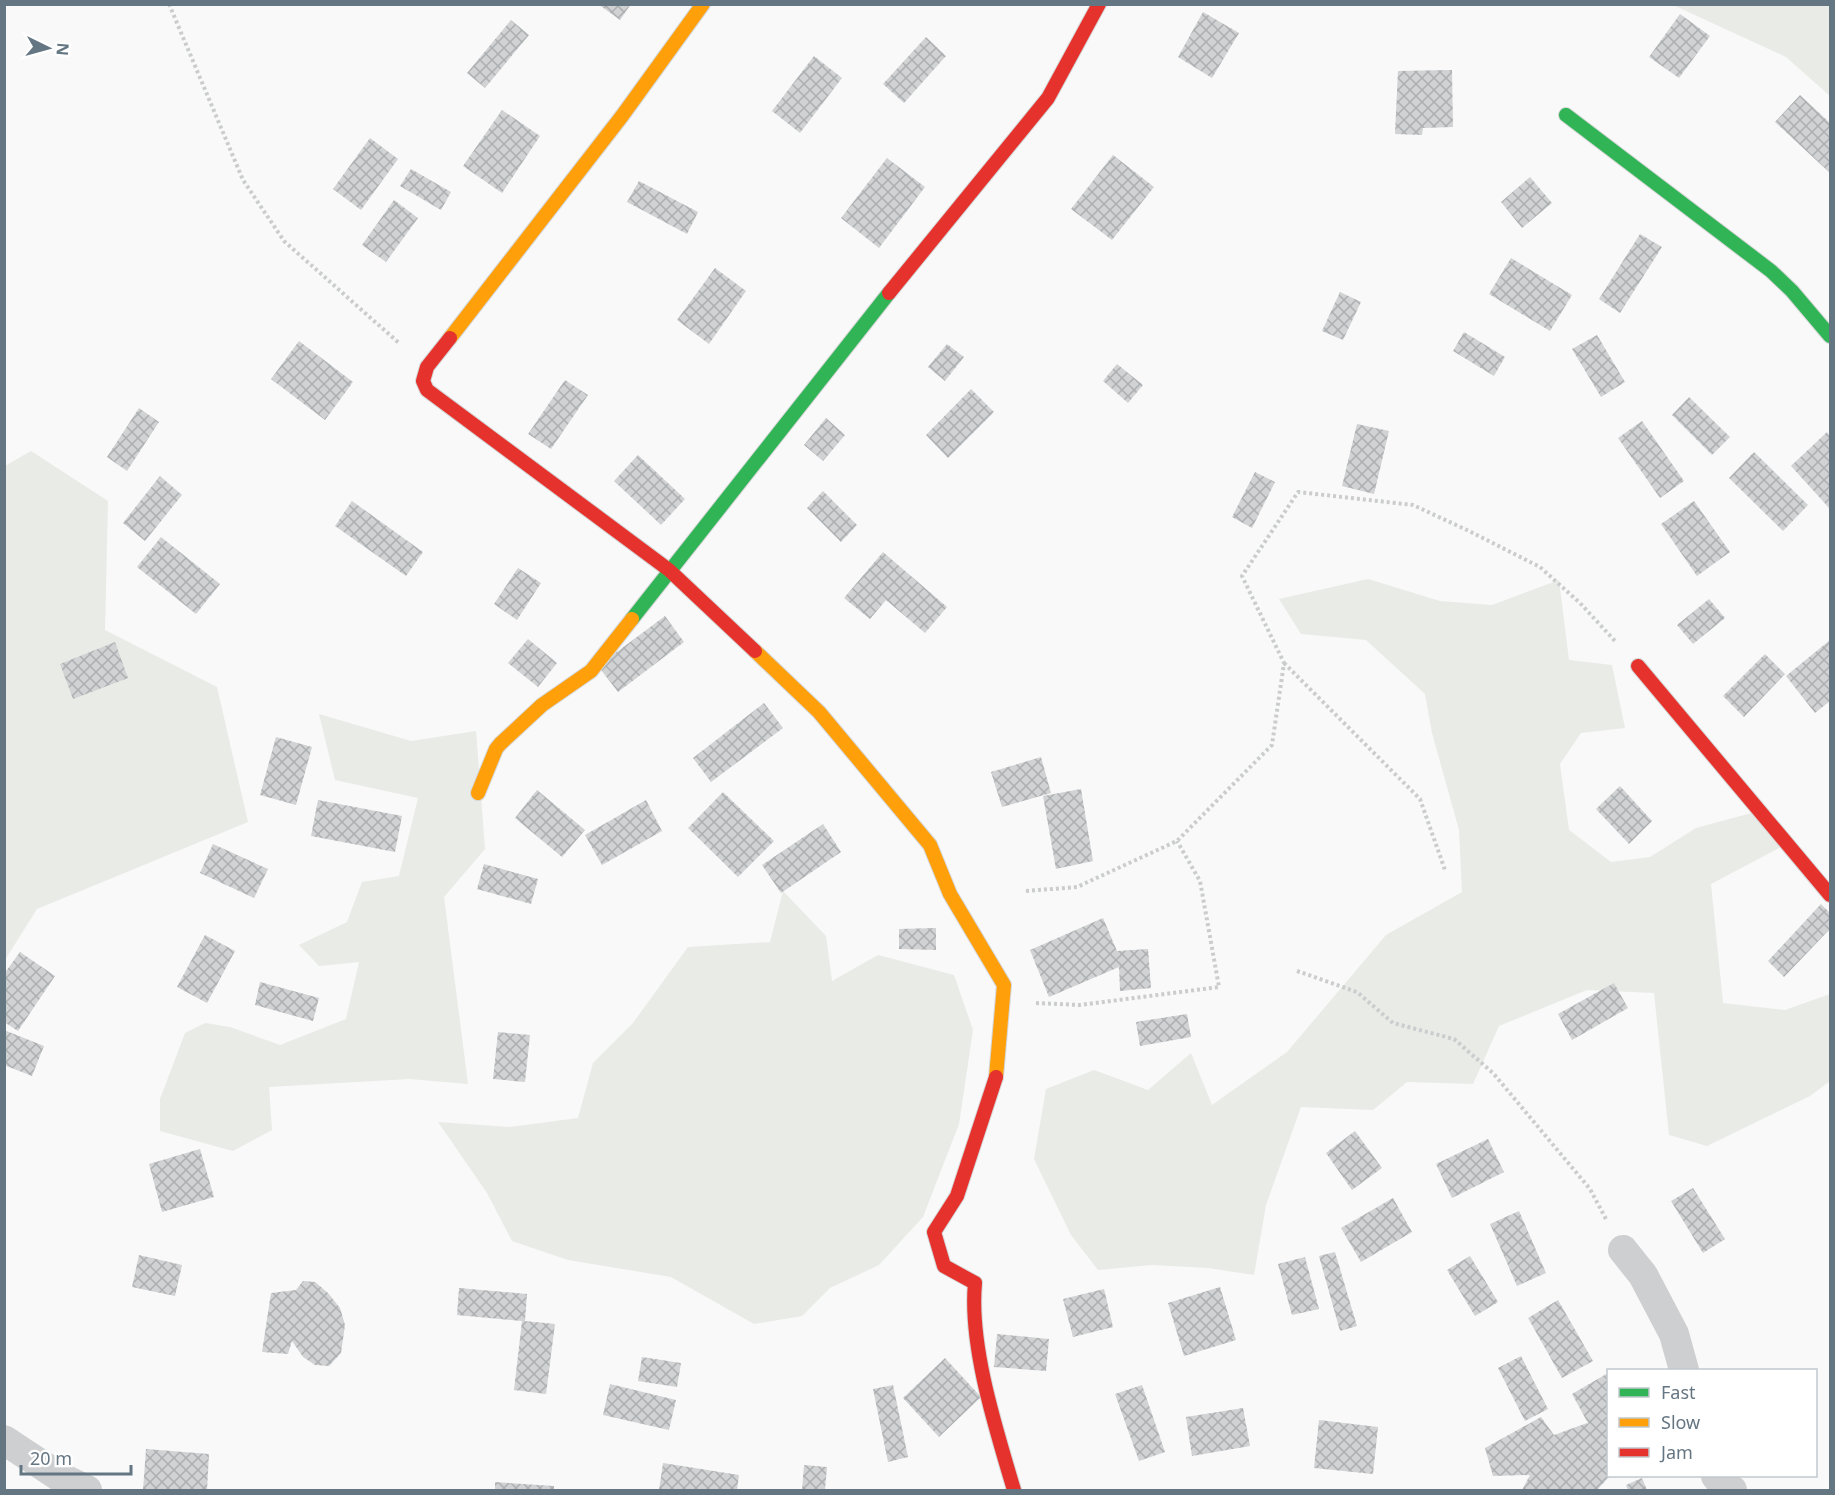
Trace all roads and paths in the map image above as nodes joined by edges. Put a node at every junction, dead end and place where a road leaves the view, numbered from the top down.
1 (169, 4) edge
2 (703, 4) edge
3 (1099, 4) edge
4 (1566, 115) dead end
5 (1830, 336) edge
6 (427, 367) junction
7 (669, 570) junction
8 (1284, 663) junction
9 (1638, 666) joint
10 (478, 793) dead end
11 (1177, 841) junction
12 (1445, 870) dead end
13 (1026, 891) dead end
14 (1830, 896) edge
15 (1297, 971) dead end
16 (1002, 1001) junction
17 (1623, 1250) joint
18 (1683, 1369) edge
19 (4, 1440) edge
20 (1717, 1477) edge
21 (87, 1491) edge
22 (1014, 1491) edge
23 (1732, 1491) edge

1 - 6 path
2 - 6 street
3 - 7 street
4 - 5 street
6 - 7 street
7 - 10 street
7 - 16 street
8 - 9 path
8 - 11 path
8 - 12 path
9 - 14 street
11 - 13 path
11 - 16 path
15 - 17 path
16 - 22 street
17 - 18 street
19 - 21 street
20 - 23 street

